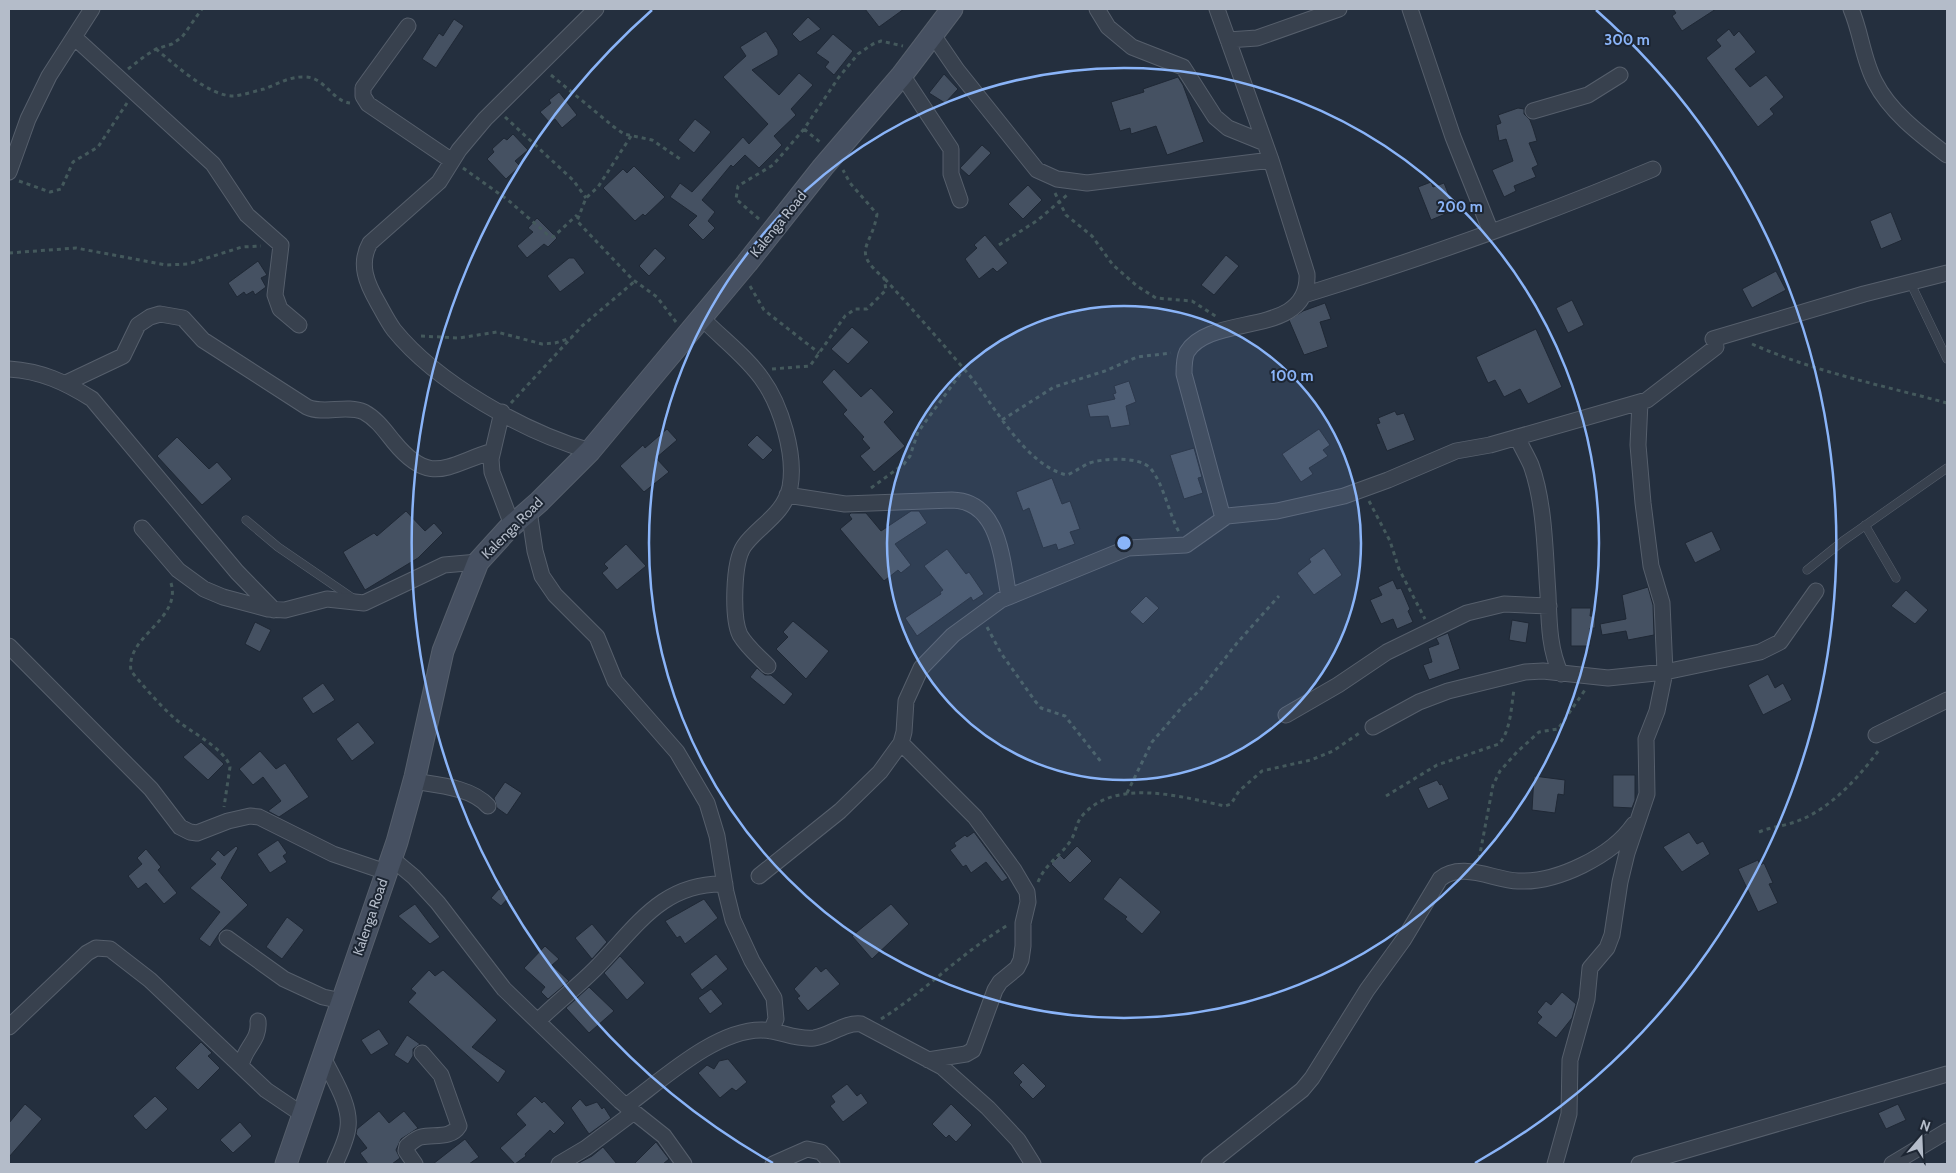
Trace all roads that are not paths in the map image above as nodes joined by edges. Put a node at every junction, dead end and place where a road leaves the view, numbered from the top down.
1 (92, 9) edge
2 (596, 9) edge
3 (952, 9) edge
4 (1097, 9) edge
5 (1217, 9) edge
6 (1339, 9) edge
7 (1410, 9) edge
8 (1851, 9) edge
9 (408, 26) dead end
10 (933, 35) junction
11 (74, 37) junction
12 (1228, 40) junction
13 (1620, 75) dead end
14 (902, 76) junction
15 (1533, 111) dead end
16 (1265, 143) junction
17 (1947, 156) edge
18 (1271, 160) junction
19 (452, 161) junction
20 (1653, 168) dead end
21 (13, 176) edge
22 (960, 200) dead end
23 (1491, 232) junction
24 (1947, 273) edge
25 (1910, 282) junction
26 (1304, 295) junction
27 (701, 317) junction
28 (299, 325) dead end
29 (1947, 359) edge
30 (9, 369) edge
31 (66, 382) junction
32 (1640, 402) junction
33 (502, 412) junction
34 (1517, 438) junction
35 (493, 451) junction
36 (590, 451) junction
37 (1947, 468) edge
38 (787, 496) junction
39 (529, 511) junction
40 (1223, 518) junction
41 (246, 520) dead end
42 (512, 525) junction
43 (1865, 525) junction
44 (142, 528) dead end
45 (478, 562) junction
46 (1807, 570) dead end
47 (1896, 578) dead end
48 (1816, 591) dead end
49 (1009, 597) junction
50 (362, 604) junction
51 (1548, 606) junction
52 (274, 610) junction
53 (9, 646) edge
54 (768, 666) dead end
55 (1665, 672) junction
56 (1561, 674) junction
57 (1947, 700) edge
58 (1286, 715) dead end
59 (1373, 727) road end
60 (1878, 741) road end
61 (901, 743) junction
62 (414, 781) junction
63 (488, 806) dead end
64 (1642, 812) junction
65 (388, 865) junction
66 (760, 876) dead end
67 (724, 884) junction
68 (227, 938) dead end
69 (342, 1001) junction
70 (258, 1021) dead end
71 (538, 1021) junction
72 (9, 1028) edge
73 (771, 1031) junction
74 (422, 1053) dead end
75 (322, 1057) junction
76 (928, 1060) junction
77 (241, 1066) junction
78 (1947, 1074) edge
79 (630, 1108) junction
80 (302, 1115) junction
81 (1947, 1131) edge
82 (286, 1164) edge
83 (335, 1164) edge
84 (414, 1164) edge
85 (559, 1164) edge
86 (684, 1164) edge
87 (773, 1164) edge
88 (832, 1164) edge
89 (1033, 1164) edge
90 (1209, 1164) edge
91 (1555, 1164) edge
92 (1639, 1164) edge
93 (1892, 1164) edge

1 - 11 street
2 - 19 street
3 - 10 main road, Kalenga Road
4 - 16 street
5 - 12 street
6 - 12 street
7 - 23 street
8 - 17 street
9 - 19 street
10 - 14 main road, Kalenga Road
10 - 18 street
11 - 21 street
11 - 28 street
12 - 16 street
13 - 15 street
14 - 22 street
14 - 27 main road, Kalenga Road
16 - 18 street
18 - 26 street
19 - 33 street
20 - 23 street
23 - 26 street
24 - 25 street
25 - 29 lane
25 - 32 street
26 - 40 street
27 - 36 main road, Kalenga Road
27 - 38 street
30 - 31 street
31 - 35 street
31 - 52 street
32 - 34 street
32 - 55 street
33 - 35 street
33 - 36 street
34 - 40 street
34 - 51 street
35 - 42 street
36 - 39 main road, Kalenga Road
37 - 43 lane
38 - 49 street
38 - 54 street
39 - 42 main road, Kalenga Road
39 - 67 street
40 - 49 street
41 - 50 lane
42 - 45 main road, Kalenga Road
43 - 46 lane
43 - 47 lane
44 - 52 street
45 - 50 street
45 - 62 main road, Kalenga Road
48 - 55 street
49 - 61 street
50 - 52 street
51 - 56 street
51 - 58 street
53 - 65 street
55 - 56 street
55 - 64 street
56 - 59 street
57 - 60 street
61 - 66 street
61 - 76 street
62 - 63 street
62 - 65 main road, Kalenga Road
64 - 90 street
64 - 91 street
65 - 69 main road, Kalenga Road
65 - 71 street
67 - 71 street
67 - 73 street
68 - 69 street
69 - 75 main road, Kalenga Road
70 - 77 street
71 - 79 street
72 - 77 street
73 - 76 street
73 - 79 street
74 - 84 street
75 - 80 main road, Kalenga Road
75 - 83 street
76 - 89 street
77 - 80 street
78 - 92 street
79 - 85 street
79 - 86 street
80 - 82 main road, Kalenga Road
81 - 93 street
87 - 88 street

